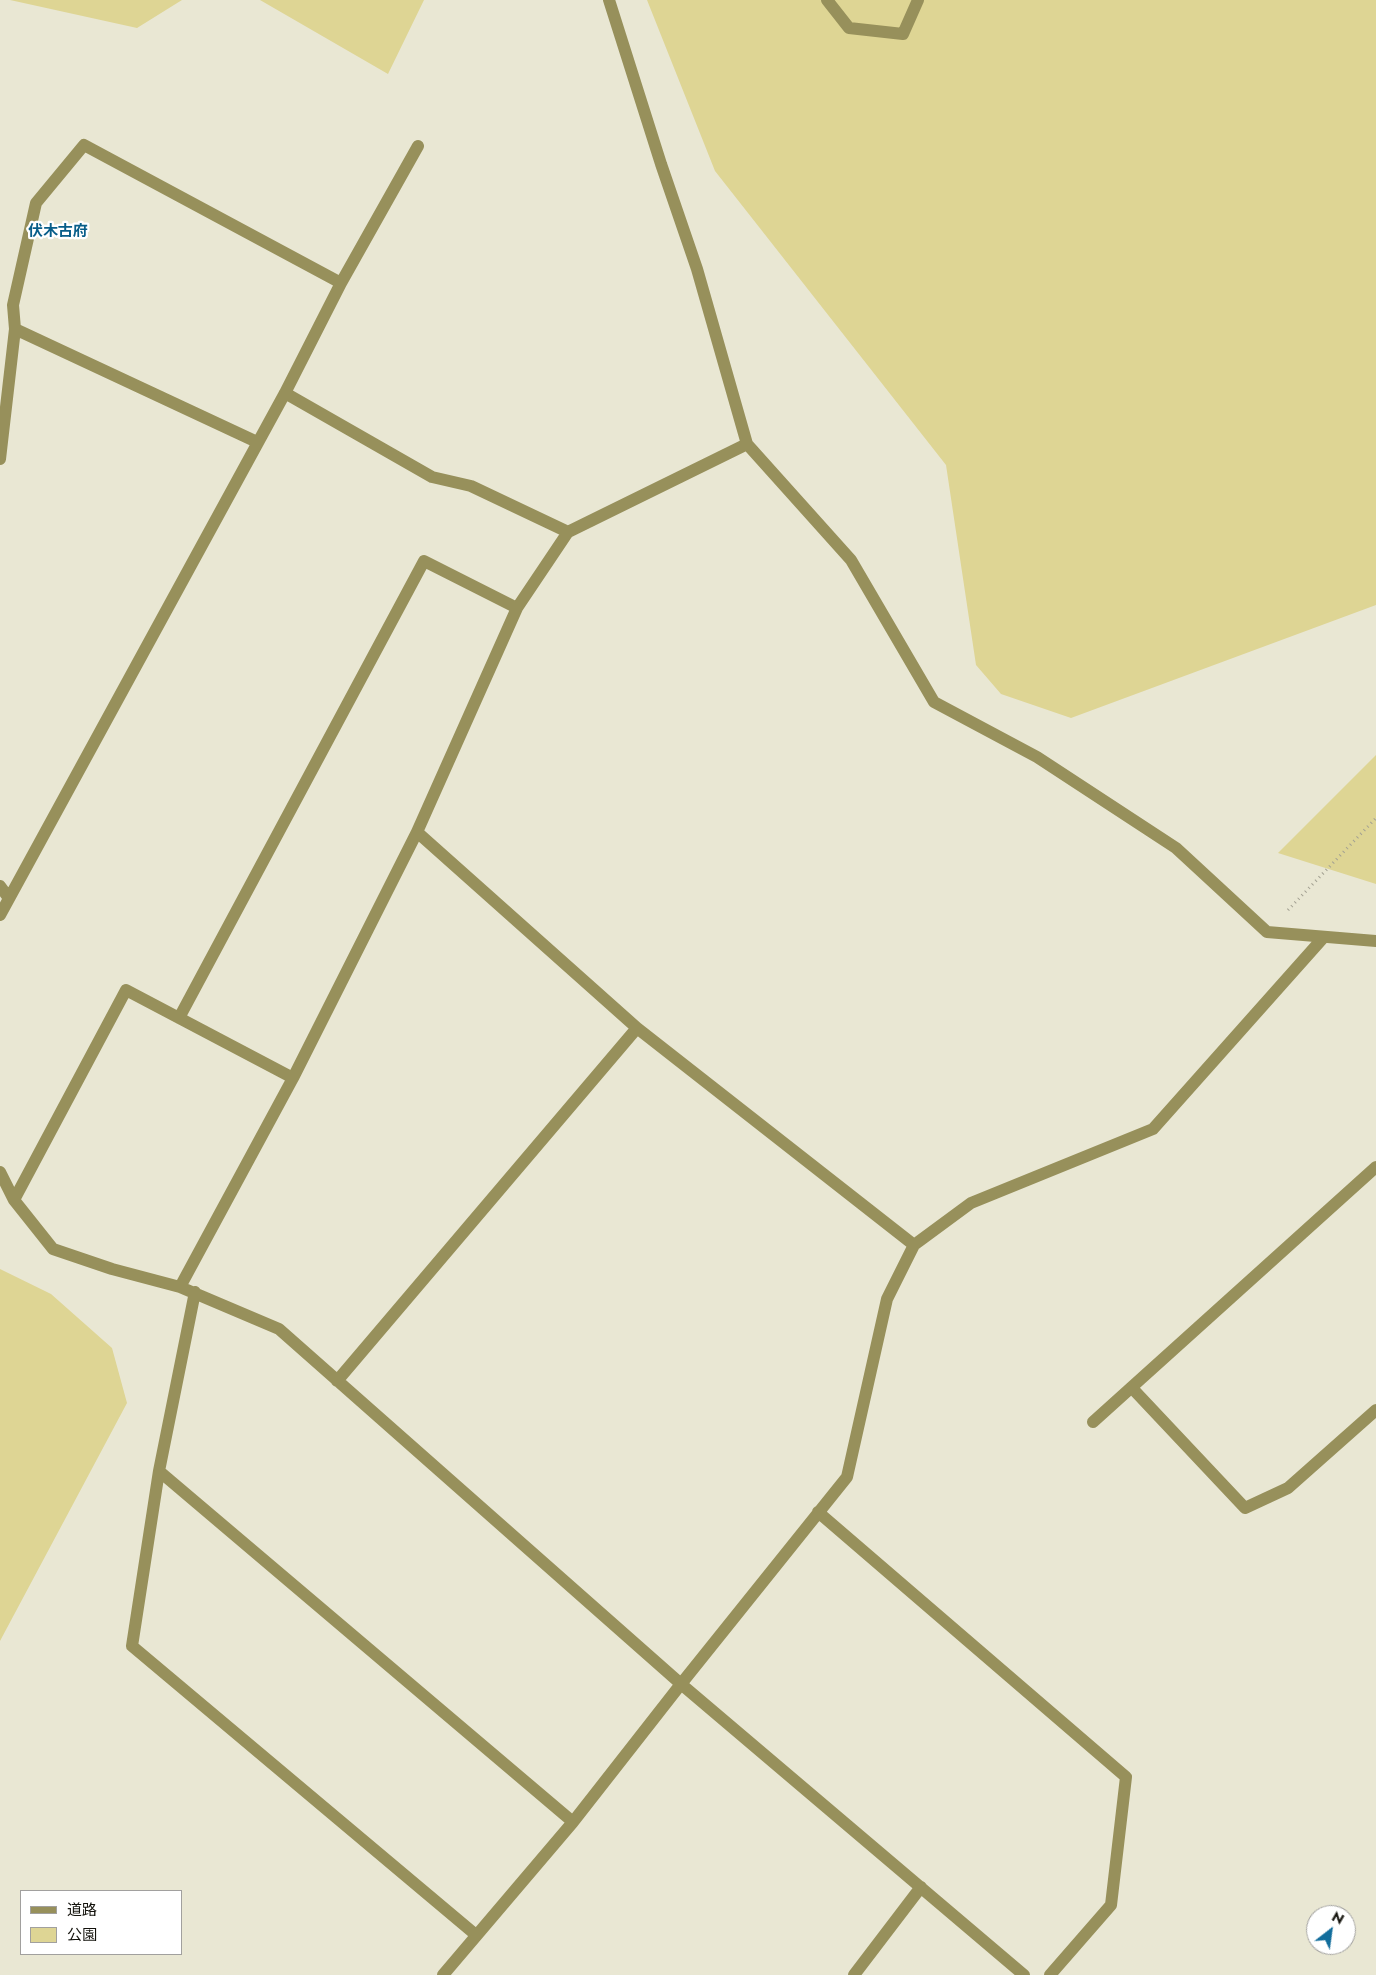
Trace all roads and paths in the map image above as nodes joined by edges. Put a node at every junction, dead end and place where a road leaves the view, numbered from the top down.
1 (610, 0) edge
2 (826, 0) edge
3 (918, 0) edge
4 (418, 146) dead end
5 (341, 283) junction
6 (6, 304) edge
7 (15, 329) junction
8 (285, 392) junction
9 (257, 442) junction
10 (747, 444) junction
11 (0, 459) edge
12 (568, 532) junction
13 (517, 608) junction
14 (1376, 818) edge
15 (417, 832) junction
16 (0, 886) edge
17 (8, 898) junction
18 (0, 915) edge
19 (1267, 932) junction
20 (1323, 938) junction
21 (1376, 941) edge
22 (179, 1018) junction
23 (637, 1028) junction
24 (294, 1078) junction
25 (1376, 1167) edge
26 (0, 1172) edge
27 (14, 1200) junction
28 (914, 1245) junction
29 (180, 1287) junction
30 (195, 1292) junction
31 (337, 1381) junction
32 (1132, 1388) junction
33 (1376, 1410) edge
34 (1093, 1422) dead end
35 (159, 1471) junction
36 (818, 1512) junction
37 (681, 1684) junction
38 (573, 1822) junction
39 (921, 1887) junction
40 (476, 1935) junction
41 (443, 1975) edge
42 (854, 1975) edge
43 (1024, 1975) edge
44 (1050, 1975) edge

1 - 10 street
2 - 3 street
4 - 5 street
5 - 6 street
5 - 8 street
6 - 7 street
7 - 9 street
7 - 11 street
8 - 9 street
8 - 12 street
9 - 17 street
10 - 12 street
10 - 19 street
12 - 13 street
13 - 15 street
13 - 22 street
14 - 19 path
15 - 23 street
15 - 24 street
16 - 17 street
17 - 18 street
19 - 20 street
20 - 21 street
20 - 28 street
22 - 24 street
22 - 27 street
23 - 28 street
23 - 31 street
24 - 29 street
25 - 32 street
26 - 27 street
27 - 29 street
28 - 36 street
29 - 30 street
30 - 31 street
30 - 35 street
31 - 37 street
32 - 33 street
32 - 34 street
35 - 38 street
35 - 40 street
36 - 37 street
36 - 44 street
37 - 38 street
37 - 39 street
38 - 40 street
39 - 42 street
39 - 43 street
40 - 41 street

